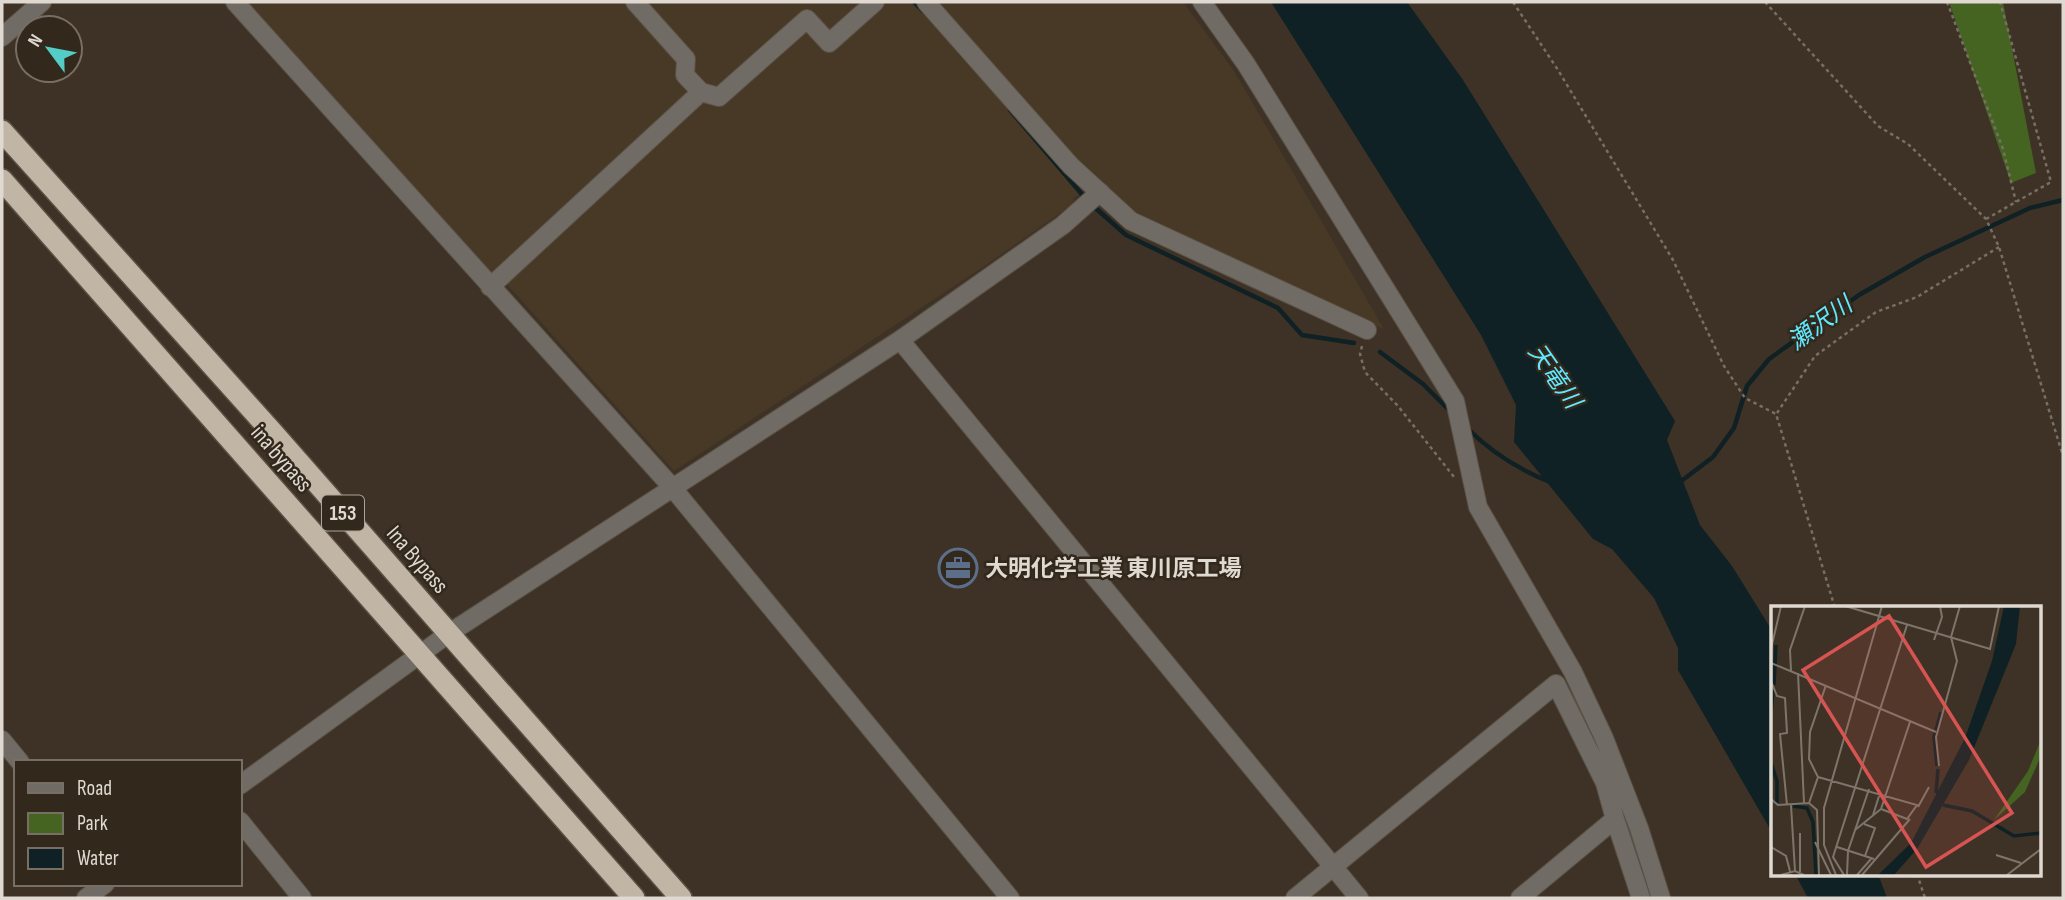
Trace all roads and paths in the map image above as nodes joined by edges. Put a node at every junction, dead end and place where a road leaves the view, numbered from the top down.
1 (42, 2) edge
2 (235, 2) edge
3 (635, 2) edge
4 (875, 2) edge
5 (926, 2) edge
6 (1202, 2) edge
7 (1513, 2) edge
8 (1765, 2) edge
9 (1947, 2) edge
10 (2000, 2) edge
11 (2, 37) edge
12 (701, 92) junction
13 (2, 131) edge
14 (2, 180) edge
15 (1099, 193) junction
16 (2016, 202) junction
17 (1986, 219) junction
18 (1999, 247) junction
19 (490, 287) junction
20 (1367, 330) joint
21 (900, 340) junction
22 (1776, 414) junction
23 (2063, 456) edge
24 (671, 486) junction
25 (1478, 507) junction
26 (1834, 606) edge
27 (448, 634) junction
28 (418, 654) junction
29 (2, 740) edge
30 (18, 760) edge
31 (242, 784) edge
32 (1615, 819) junction
33 (242, 823) edge
34 (1333, 866) junction
35 (1918, 876) edge
36 (102, 886) edge
37 (86, 898) edge
38 (302, 898) edge
39 (634, 898) edge
40 (681, 898) edge
41 (1010, 898) edge
42 (1295, 898) edge
43 (1359, 898) edge
44 (1520, 898) edge
45 (1641, 898) edge
46 (1661, 898) edge
47 (1925, 898) edge

1 - 11 street
2 - 19 street
3 - 12 street
4 - 12 street
5 - 15 street
6 - 25 street
7 - 22 path
8 - 17 path
9 - 16 path
10 - 16 path
12 - 19 street
13 - 27 highway, Ina Bypass / 153
14 - 28 highway, ina bypass / 153
15 - 20 street
15 - 21 street
16 - 17 path
17 - 18 path
18 - 22 path
18 - 23 path
19 - 24 street
20 - 25 path
21 - 24 street
21 - 34 street
22 - 26 path
24 - 27 street
24 - 41 street
25 - 46 street
27 - 28 street
27 - 40 highway, Ina Bypass / 153
28 - 31 street
28 - 39 highway, ina bypass / 153
29 - 30 street
32 - 34 street
32 - 44 street
32 - 45 street
33 - 38 street
34 - 42 street
34 - 43 street
35 - 47 path
36 - 37 street

